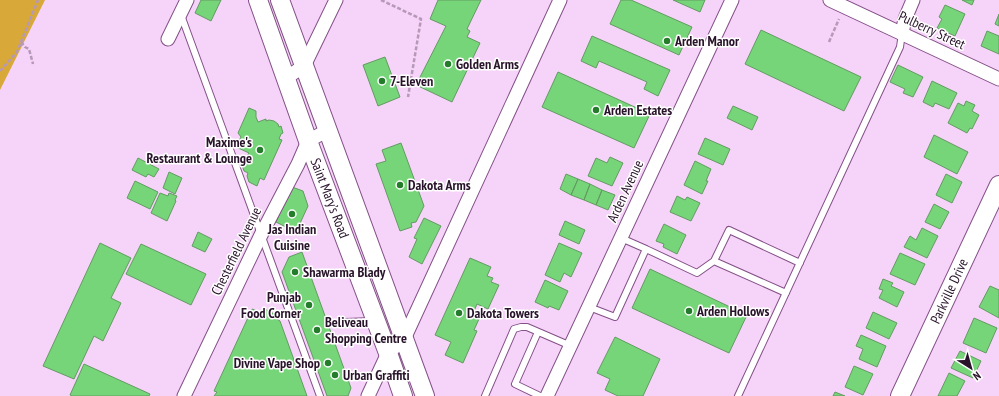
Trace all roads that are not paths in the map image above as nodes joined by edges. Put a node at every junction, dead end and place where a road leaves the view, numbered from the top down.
1 (187, 0) edge
2 (258, 0) edge
3 (336, 0) edge
4 (560, 0) edge
5 (732, 0) edge
6 (830, 0) edge
7 (913, 0) edge
8 (283, 2) edge
9 (180, 14) junction
10 (902, 33) junction
11 (168, 40) dead end
12 (304, 66) junction
13 (286, 78) junction
14 (999, 79) edge
15 (328, 130) junction
16 (308, 141) junction
17 (999, 185) edge
18 (261, 235) junction
19 (621, 238) junction
20 (646, 249) junction
21 (714, 261) junction
22 (800, 263) junction
23 (786, 293) junction
24 (589, 307) junction
25 (376, 321) junction
26 (345, 322) dead end
27 (538, 332) junction
28 (404, 339) junction
29 (571, 346) junction
30 (388, 353) junction
31 (184, 396) edge
32 (320, 396) edge
33 (368, 396) edge
34 (403, 396) edge
35 (425, 396) edge
36 (485, 396) edge
37 (540, 396) edge
38 (547, 396) edge
39 (738, 396) edge
40 (900, 396) edge

1 - 9 street
2 - 13 main road, Saint Mary’s Road
3 - 12 street
4 - 28 street
5 - 19 street, Arden Avenue
6 - 10 street, Pulberry Street
7 - 10 street
8 - 12 main road, Saint Mary’s Road
9 - 11 street
9 - 18 lane
10 - 14 street, Pulberry Street
10 - 22 lane
12 - 13 street
12 - 15 main road, Saint Mary’s Road
13 - 16 main road, Saint Mary’s Road
15 - 16 street
15 - 28 main road, Saint Mary’s Road
16 - 18 street, Chesterfield Avenue
16 - 25 main road, Saint Mary’s Road
17 - 40 main road, Parkville Drive
18 - 31 street, Chesterfield Avenue
18 - 32 lane
19 - 20 lane
19 - 24 street, Arden Avenue
20 - 21 lane
20 - 24 lane
21 - 22 lane
21 - 23 lane
22 - 23 lane
23 - 39 lane
24 - 29 street, Arden Avenue
25 - 26 lane
25 - 30 main road, Saint Mary’s Road
27 - 29 lane
27 - 36 lane
27 - 37 lane
28 - 30 street
28 - 35 main road, Saint Mary’s Road
29 - 38 street, Arden Avenue
30 - 33 street
30 - 34 main road, Saint Mary’s Road

